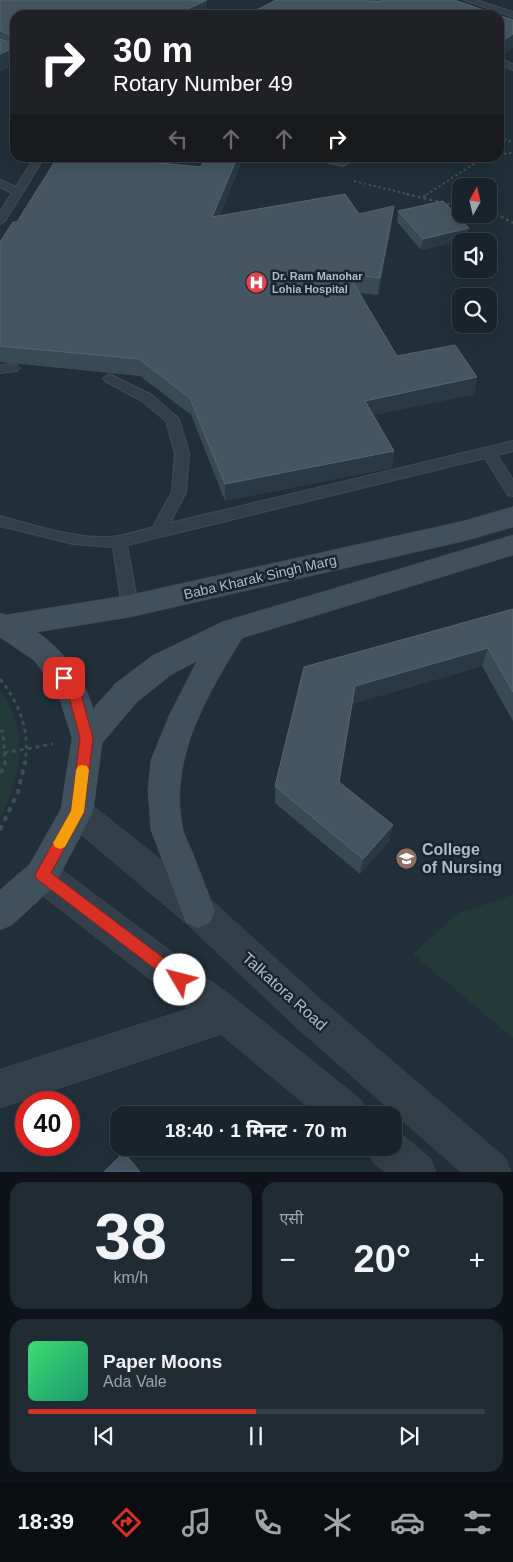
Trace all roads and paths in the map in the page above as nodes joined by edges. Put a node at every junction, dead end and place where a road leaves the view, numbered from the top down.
1 (468, 0) edge
2 (498, 10) edge
3 (37, 162) edge
4 (343, 162) edge
5 (477, 162) edge
6 (0, 183) edge
7 (18, 192) junction
8 (422, 198) junction
9 (452, 205) edge
10 (498, 216) edge
11 (0, 221) edge
12 (513, 223) edge
13 (109, 378) edge
14 (513, 446) edge
15 (488, 452) junction
16 (513, 491) edge
17 (513, 517) edge
18 (0, 521) edge
19 (158, 532) junction
20 (119, 541) junction
21 (513, 546) edge
22 (130, 606) junction
23 (3, 625) edge
24 (232, 630) junction
25 (0, 679) edge
26 (0, 730) edge
27 (86, 738) junction
28 (27, 749) junction
29 (4, 753) junction
30 (0, 773) edge
31 (77, 812) junction
32 (0, 830) edge
33 (42, 875) junction
34 (198, 911) junction
35 (0, 913) edge
36 (226, 1016) junction
37 (0, 1089) edge
38 (337, 1106) edge
39 (397, 1156) edge
40 (416, 1172) edge
41 (492, 1172) edge

1 - 2 lane
3 - 7 lane
4 - 8 path
5 - 8 path
6 - 7 lane
7 - 11 lane
8 - 9 path
10 - 12 path
13 - 19 lane
14 - 15 lane
15 - 16 lane
15 - 19 lane
17 - 22 main road, Baba Kharak Singh Marg
18 - 20 lane
19 - 20 lane
20 - 22 lane
21 - 24 main road
22 - 23 main road, Baba Kharak Singh Marg
23 - 27 main road
24 - 27 main road
24 - 34 main road
25 - 28 path
26 - 29 path
27 - 28 path
27 - 31 main road
28 - 29 path
28 - 32 path
29 - 30 path
31 - 33 main road
31 - 34 street, Talkatora Road
33 - 35 main road
33 - 36 street
34 - 41 street, Talkatora Road
36 - 37 street
36 - 38 street
39 - 40 street

